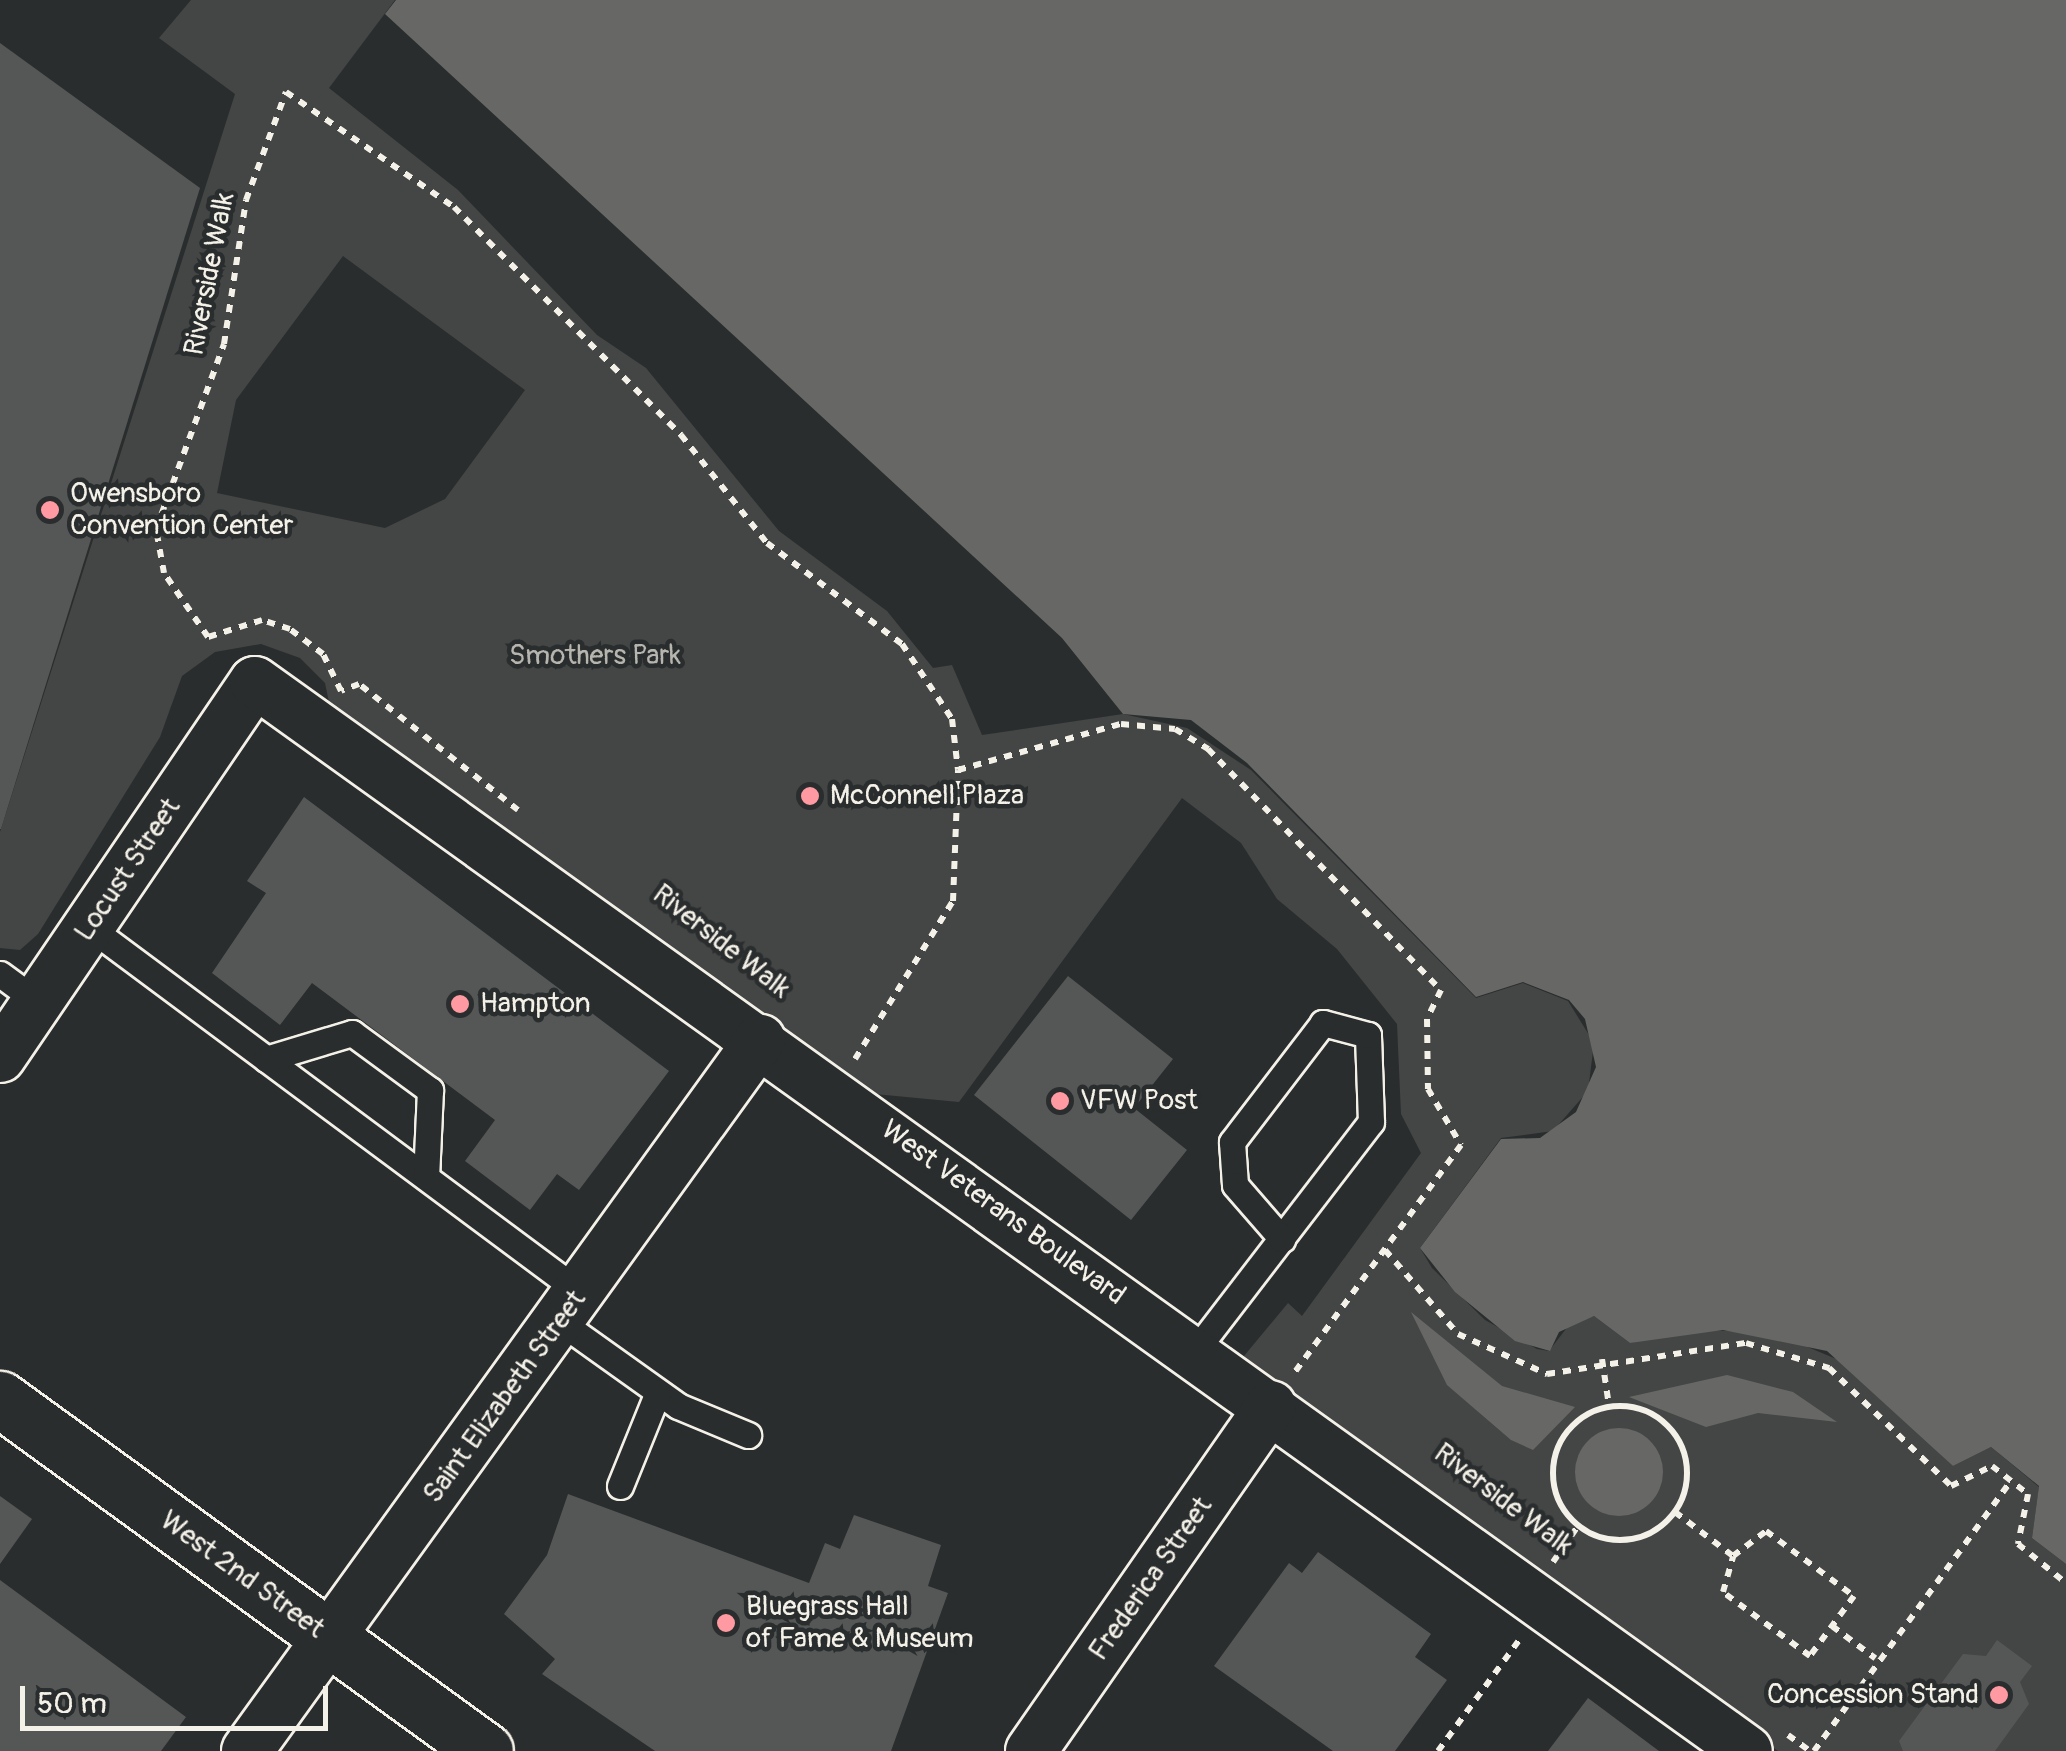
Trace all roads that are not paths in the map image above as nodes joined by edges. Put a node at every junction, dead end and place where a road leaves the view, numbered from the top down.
1 (255, 682) joint
2 (89, 927) junction
3 (19, 988) edge
4 (760, 1040) junction
5 (0, 1057) edge
6 (266, 1059) junction
7 (426, 1177) junction
8 (1282, 1239) junction
9 (570, 1306) junction
10 (1196, 1352) junction
11 (658, 1392) junction
12 (1290, 1395) junction
13 (0, 1398) edge
14 (748, 1435) dead end
15 (620, 1486) dead end
16 (330, 1640) junction
17 (1762, 1739) edge
18 (246, 1751) edge
19 (485, 1751) edge
20 (1031, 1751) edge

1 - 2 street, Locust Street
1 - 4 street, West Veterans Boulevard
2 - 3 street, Locust Street
2 - 6 lane
3 - 5 street, Locust Street
4 - 9 street, Saint Elizabeth Street
4 - 10 street, West Veterans Boulevard
6 - 7 lane
6 - 7 lane
7 - 9 lane
8 - 8 lane
8 - 10 lane
9 - 11 lane
9 - 16 street, Saint Elizabeth Street
10 - 12 street, West Veterans Boulevard
11 - 14 lane
11 - 15 lane
12 - 17 street, West Veterans Boulevard
12 - 20 street, Frederica Street
13 - 16 main road, West 2nd Street
16 - 18 street, Saint Elizabeth Street
16 - 19 main road, West 2nd Street

